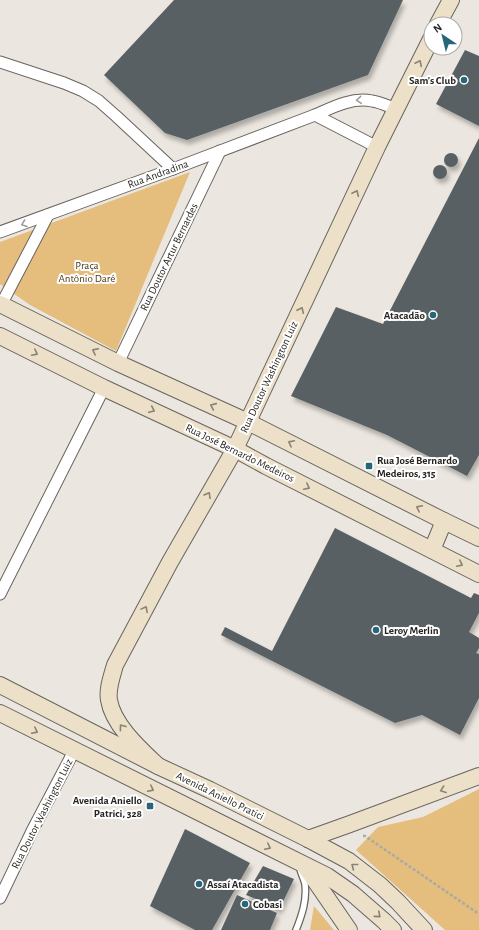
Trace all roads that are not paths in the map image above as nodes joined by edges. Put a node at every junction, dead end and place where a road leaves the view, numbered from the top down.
1 (451, 0) edge
2 (442, 16) edge
3 (423, 55) edge
4 (0, 62) edge
5 (396, 109) junction
6 (315, 115) junction
7 (377, 147) junction
8 (220, 150) junction
9 (173, 169) junction
10 (48, 215) junction
11 (0, 232) edge
12 (1, 304) edge
13 (0, 336) edge
14 (118, 363) junction
15 (104, 388) junction
16 (248, 422) junction
17 (235, 449) junction
18 (444, 521) junction
19 (479, 538) edge
20 (432, 550) junction
21 (479, 574) edge
22 (0, 594) edge
23 (0, 685) edge
24 (0, 713) edge
25 (74, 751) junction
26 (158, 766) junction
27 (479, 776) edge
28 (308, 839) junction
29 (300, 863) junction
30 (0, 898) edge
31 (296, 930) edge
32 (349, 930) edge
33 (393, 930) edge
34 (424, 930) edge

1 - 2 main road
5 -> 3 main road, Rua Doutor Washington Luiz
4 - 9 street
5 -> 6 street, Rua Andradina
5 - 7 main road, Rua Doutor Washington Luiz
6 - 7 street
6 - 8 street, Rua Andradina
16 -> 7 main road, Rua Doutor Washington Luiz
8 - 9 street, Rua Andradina
8 - 14 street, Rua Doutor Artur Bernardes
9 - 10 street, Rua Andradina
10 -> 11 street, Rua Andradina
10 - 12 street
14 -> 12 main road
13 -> 15 main road, Rua José Bernardo Medeiros
16 -> 14 main road
15 -> 17 main road, Rua José Bernardo Medeiros
15 - 22 street
16 - 17 main road, Rua Doutor Washington Luiz
18 -> 16 main road
17 -> 20 main road, Rua José Bernardo Medeiros
26 -> 17 main road, Rua Doutor Washington Luiz
18 - 19 main road
18 - 20 main road
20 -> 21 main road, Rua José Bernardo Medeiros
23 - 26 main road, Avenida Aniello Pratici
24 -> 25 main road
25 -> 29 main road
25 - 30 street, Rua Doutor Washington Luiz
26 - 28 main road, Avenida Aniello Pratici
27 -> 28 main road
34 -> 28 main road, Avenida Aniello Pratici
29 - 31 lane
29 - 32 main road
29 -> 33 main road

